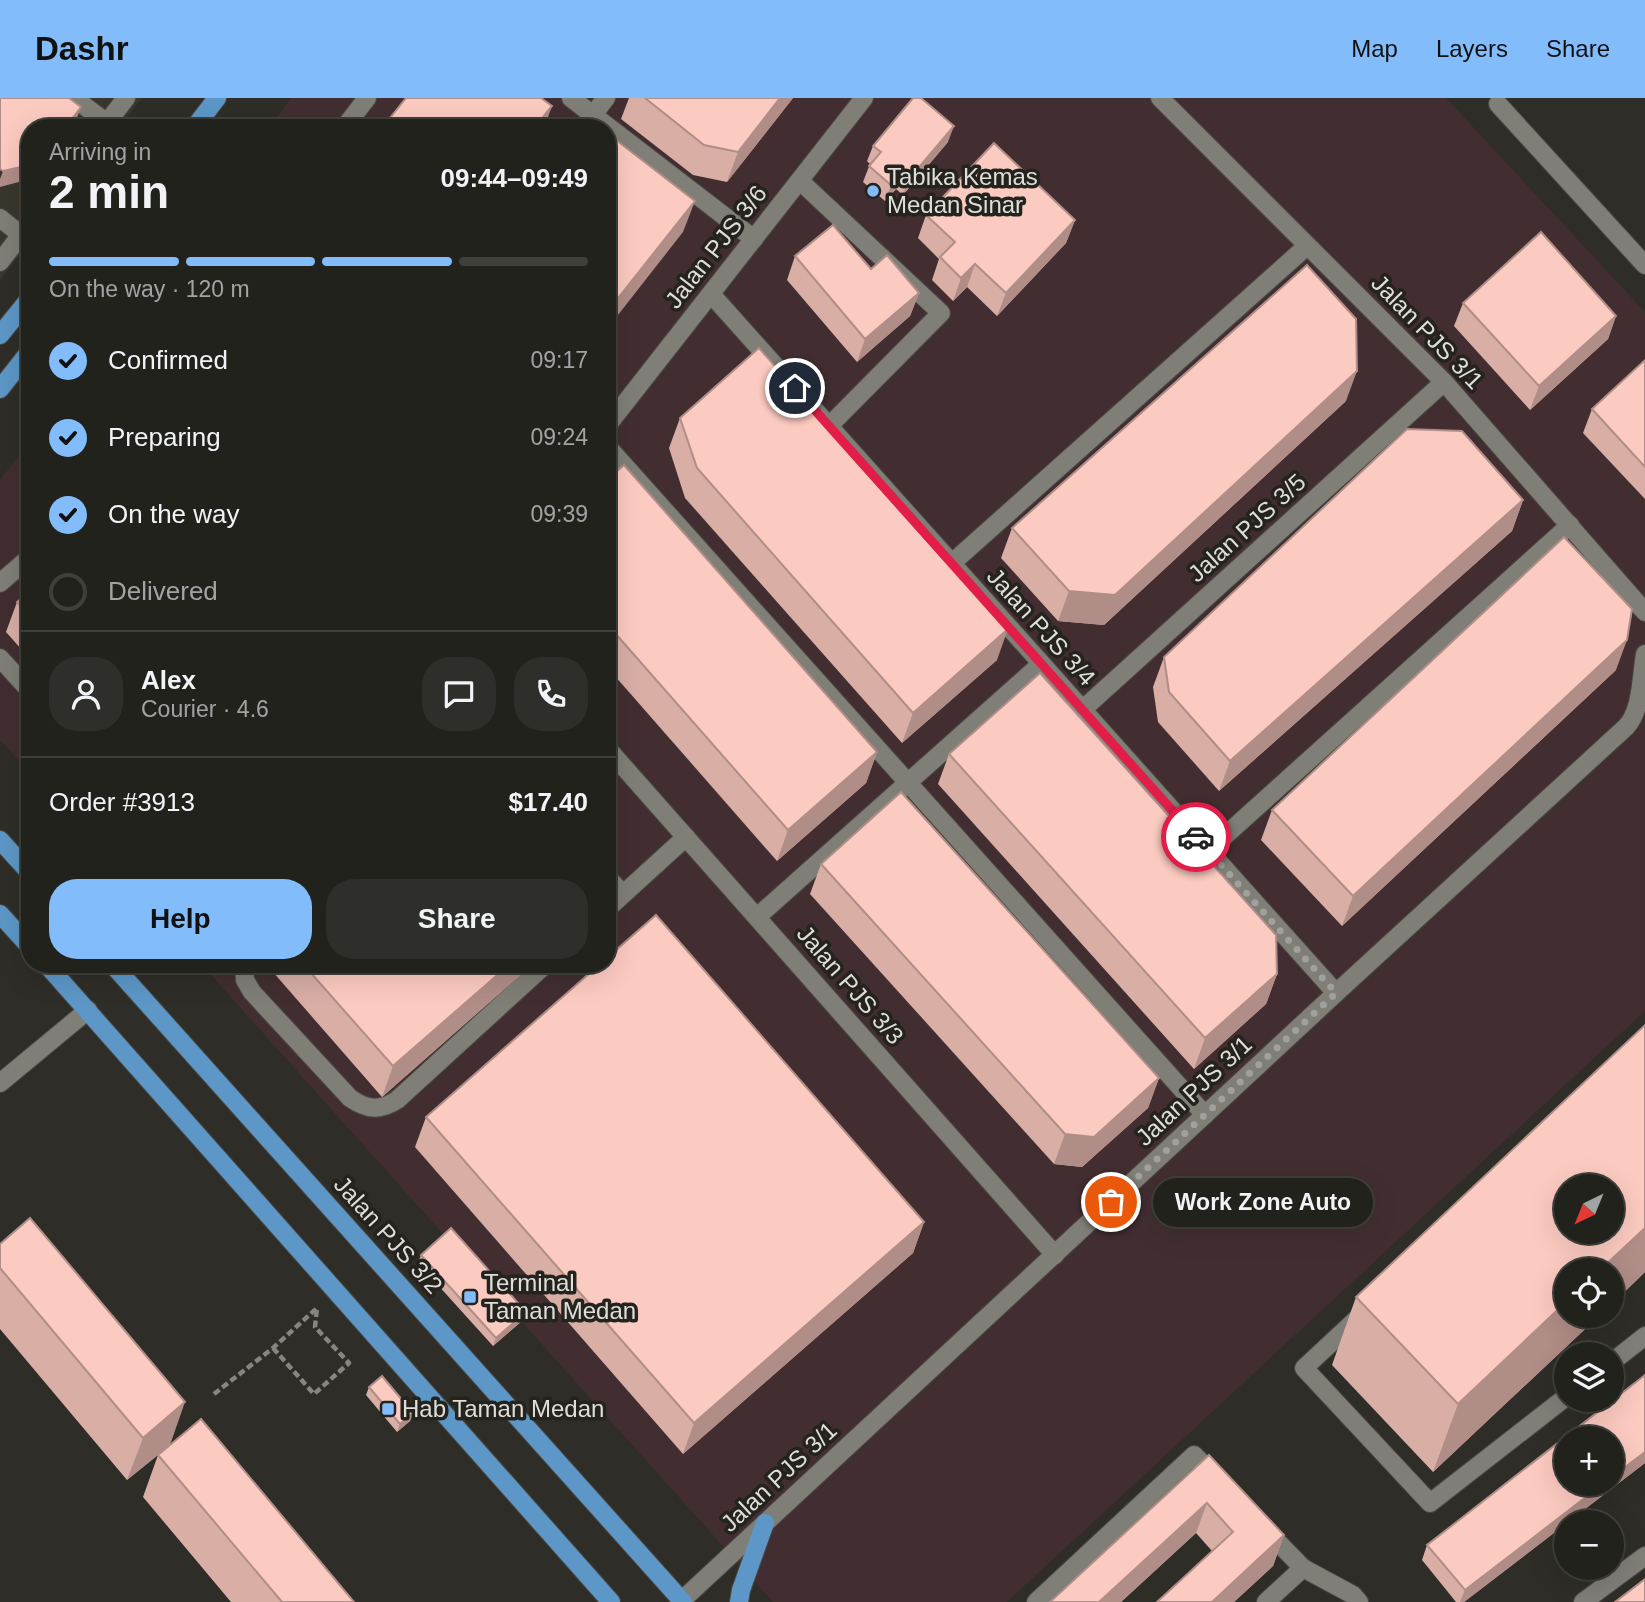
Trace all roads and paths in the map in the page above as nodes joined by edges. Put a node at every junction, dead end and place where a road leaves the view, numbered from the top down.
1 (74, 98) edge
2 (126, 98) edge
3 (217, 98) edge
4 (367, 98) edge
5 (571, 98) edge
6 (606, 98) edge
7 (864, 98) edge
8 (1160, 98) edge
9 (1499, 100) edge
10 (98, 119) edge
11 (110, 119) edge
12 (201, 119) edge
13 (351, 119) edge
14 (587, 119) edge
15 (590, 119) edge
16 (616, 141) edge
17 (800, 181) junction
18 (0, 218) edge
19 (21, 230) edge
20 (21, 239) edge
21 (754, 239) junction
22 (1307, 246) junction
23 (0, 262) edge
24 (1645, 265) edge
25 (711, 294) junction
26 (21, 309) edge
27 (0, 335) edge
28 (21, 362) edge
29 (1444, 382) junction
30 (0, 389) edge
31 (616, 415) edge
32 (828, 426) junction
33 (616, 456) edge
34 (1570, 525) junction
35 (952, 563) junction
36 (21, 564) edge
37 (0, 583) edge
38 (1645, 612) edge
39 (1645, 654) edge
40 (0, 658) edge
41 (1041, 664) junction
42 (21, 681) edge
43 (1082, 710) junction
44 (616, 758) edge
45 (908, 782) junction
46 (686, 838) junction
47 (0, 840) edge
48 (1208, 851) junction
49 (21, 863) edge
50 (616, 887) edge
51 (623, 894) junction
52 (616, 901) edge
53 (0, 914) edge
54 (757, 917) junction
55 (21, 937) edge
56 (54, 973) edge
57 (120, 973) edge
58 (245, 973) edge
59 (536, 973) edge
60 (1336, 993) junction
61 (88, 1010) junction
62 (0, 1083) edge
63 (1205, 1115) junction
64 (1055, 1255) junction
65 (1374, 1302) edge
66 (1645, 1336) edge
67 (273, 1348) junction
68 (1624, 1353) edge
69 (214, 1394) dead end
70 (1554, 1406) edge
71 (1230, 1493) edge
72 (1248, 1512) edge
73 (765, 1523) junction
74 (1645, 1556) edge
75 (1303, 1568) junction
76 (611, 1602) edge
77 (682, 1602) edge
78 (739, 1602) edge
79 (1036, 1602) edge
80 (1266, 1602) edge
81 (1359, 1602) edge
82 (1583, 1602) edge

1 - 10 street
2 - 11 street
3 - 12 main road
4 - 13 street
5 - 14 street
6 - 15 street
7 - 17 street, Jalan PJS 3/6
8 - 22 street, Jalan PJS 3/1
9 - 24 street
16 - 21 street
17 - 21 street, Jalan PJS 3/6
17 - 32 street
18 - 19 street
20 - 23 street
21 - 25 street, Jalan PJS 3/6
22 - 29 street, Jalan PJS 3/1
22 - 35 street
25 - 31 street, Jalan PJS 3/6
25 - 32 street, Jalan PJS 3/4
26 - 27 main road
28 - 30 main road
29 - 34 street, Jalan PJS 3/1
29 - 43 street, Jalan PJS 3/5
32 - 35 street, Jalan PJS 3/4
33 - 45 street
34 - 38 street, Jalan PJS 3/1
34 - 48 street
35 - 41 street, Jalan PJS 3/4
36 - 37 street
39 - 60 street, Jalan PJS 3/1
40 - 42 street
41 - 43 street, Jalan PJS 3/4
41 - 45 street
43 - 48 street, Jalan PJS 3/4
44 - 46 street, Jalan PJS 3/3
45 - 54 street
45 - 63 street
46 - 51 street
46 - 54 street, Jalan PJS 3/3
47 - 49 main road
48 - 60 street, Jalan PJS 3/4
50 - 51 street
51 - 52 street
53 - 55 main road
54 - 64 street, Jalan PJS 3/3
56 - 61 main road
57 - 77 main road, Jalan PJS 3/2
58 - 59 street
60 - 63 street, Jalan PJS 3/1
61 - 62 street
61 - 76 main road
63 - 64 street, Jalan PJS 3/1
64 - 73 street, Jalan PJS 3/1
65 - 70 street
66 - 68 street
67 - 67 path
67 - 69 path
71 - 79 street
72 - 75 street
73 - 77 street, Jalan PJS 3/1
73 - 78 main road
74 - 82 street
75 - 80 street
75 - 81 street

